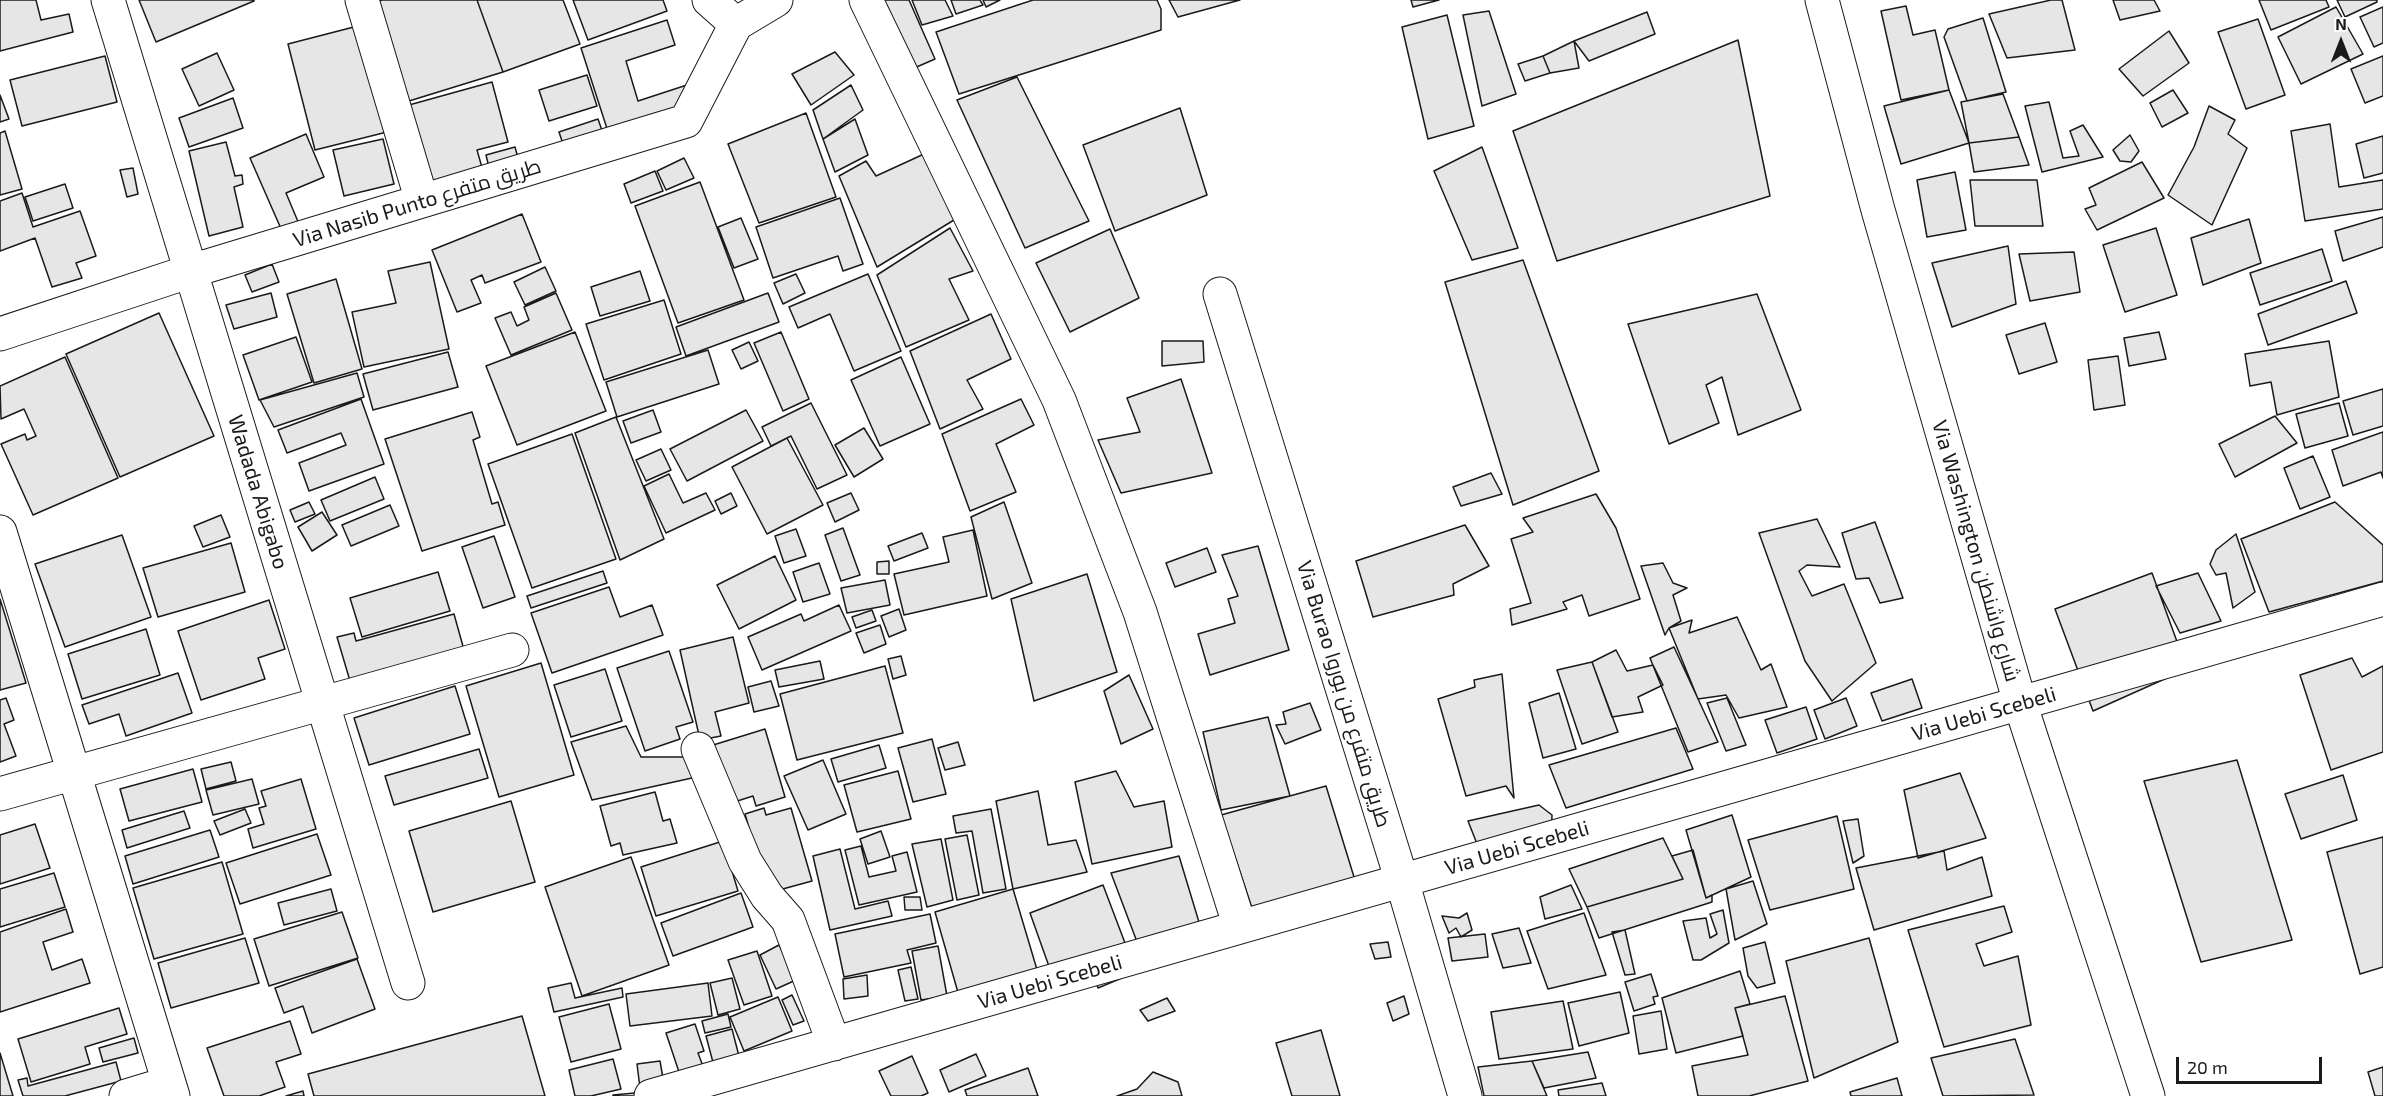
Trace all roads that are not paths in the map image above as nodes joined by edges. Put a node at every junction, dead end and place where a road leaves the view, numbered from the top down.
1 (108, 0) edge
2 (362, 0) edge
3 (709, 0) edge
4 (776, 0) edge
5 (866, 0) edge
6 (1822, 0) edge
7 (736, 24) junction
8 (422, 201) junction
9 (191, 271) junction
10 (1220, 294) dead end
11 (0, 334) edge
12 (0, 532) edge
13 (2383, 599) edge
14 (512, 650) dead end
15 (323, 704) junction
16 (2020, 704) junction
17 (698, 749) dead end
18 (74, 774) junction
19 (0, 794) edge
20 (1402, 880) junction
21 (1240, 927) junction
22 (408, 984) dead end
23 (834, 1044) junction
24 (171, 1090) edge
25 (126, 1096) edge
26 (651, 1096) edge
27 (1465, 1096) edge
28 (2148, 1096) edge

1 - 9 street, Wadada Abigabo
2 - 8 street
3 - 7 street
4 - 7 street
5 - 21 street
6 - 16 street, Via Washington شارع واشنطن
7 - 8 street, Via Nasib Punto طريق متفرع
8 - 9 street, Via Nasib Punto طريق متفرع
9 - 11 street, Via Nasib Punto طريق متفرع
9 - 15 street, Wadada Abigabo
10 - 20 street, Via Burao طريق متفرع من بوروا
12 - 18 street
13 - 16 street, Via Uebi Scebeli
14 - 15 street
15 - 18 street
15 - 22 street, Wadada Abigabo
16 - 20 street, Via Uebi Scebeli
16 - 28 street, Via Washington شارع واشنطن
17 - 23 street
18 - 19 street
18 - 24 street
20 - 21 street, Via Uebi Scebeli
20 - 27 street, Via Burao طريق متفرع من بوروا
21 - 23 street, Via Uebi Scebeli
23 - 26 street, Via Uebi Scebeli
24 - 25 street

